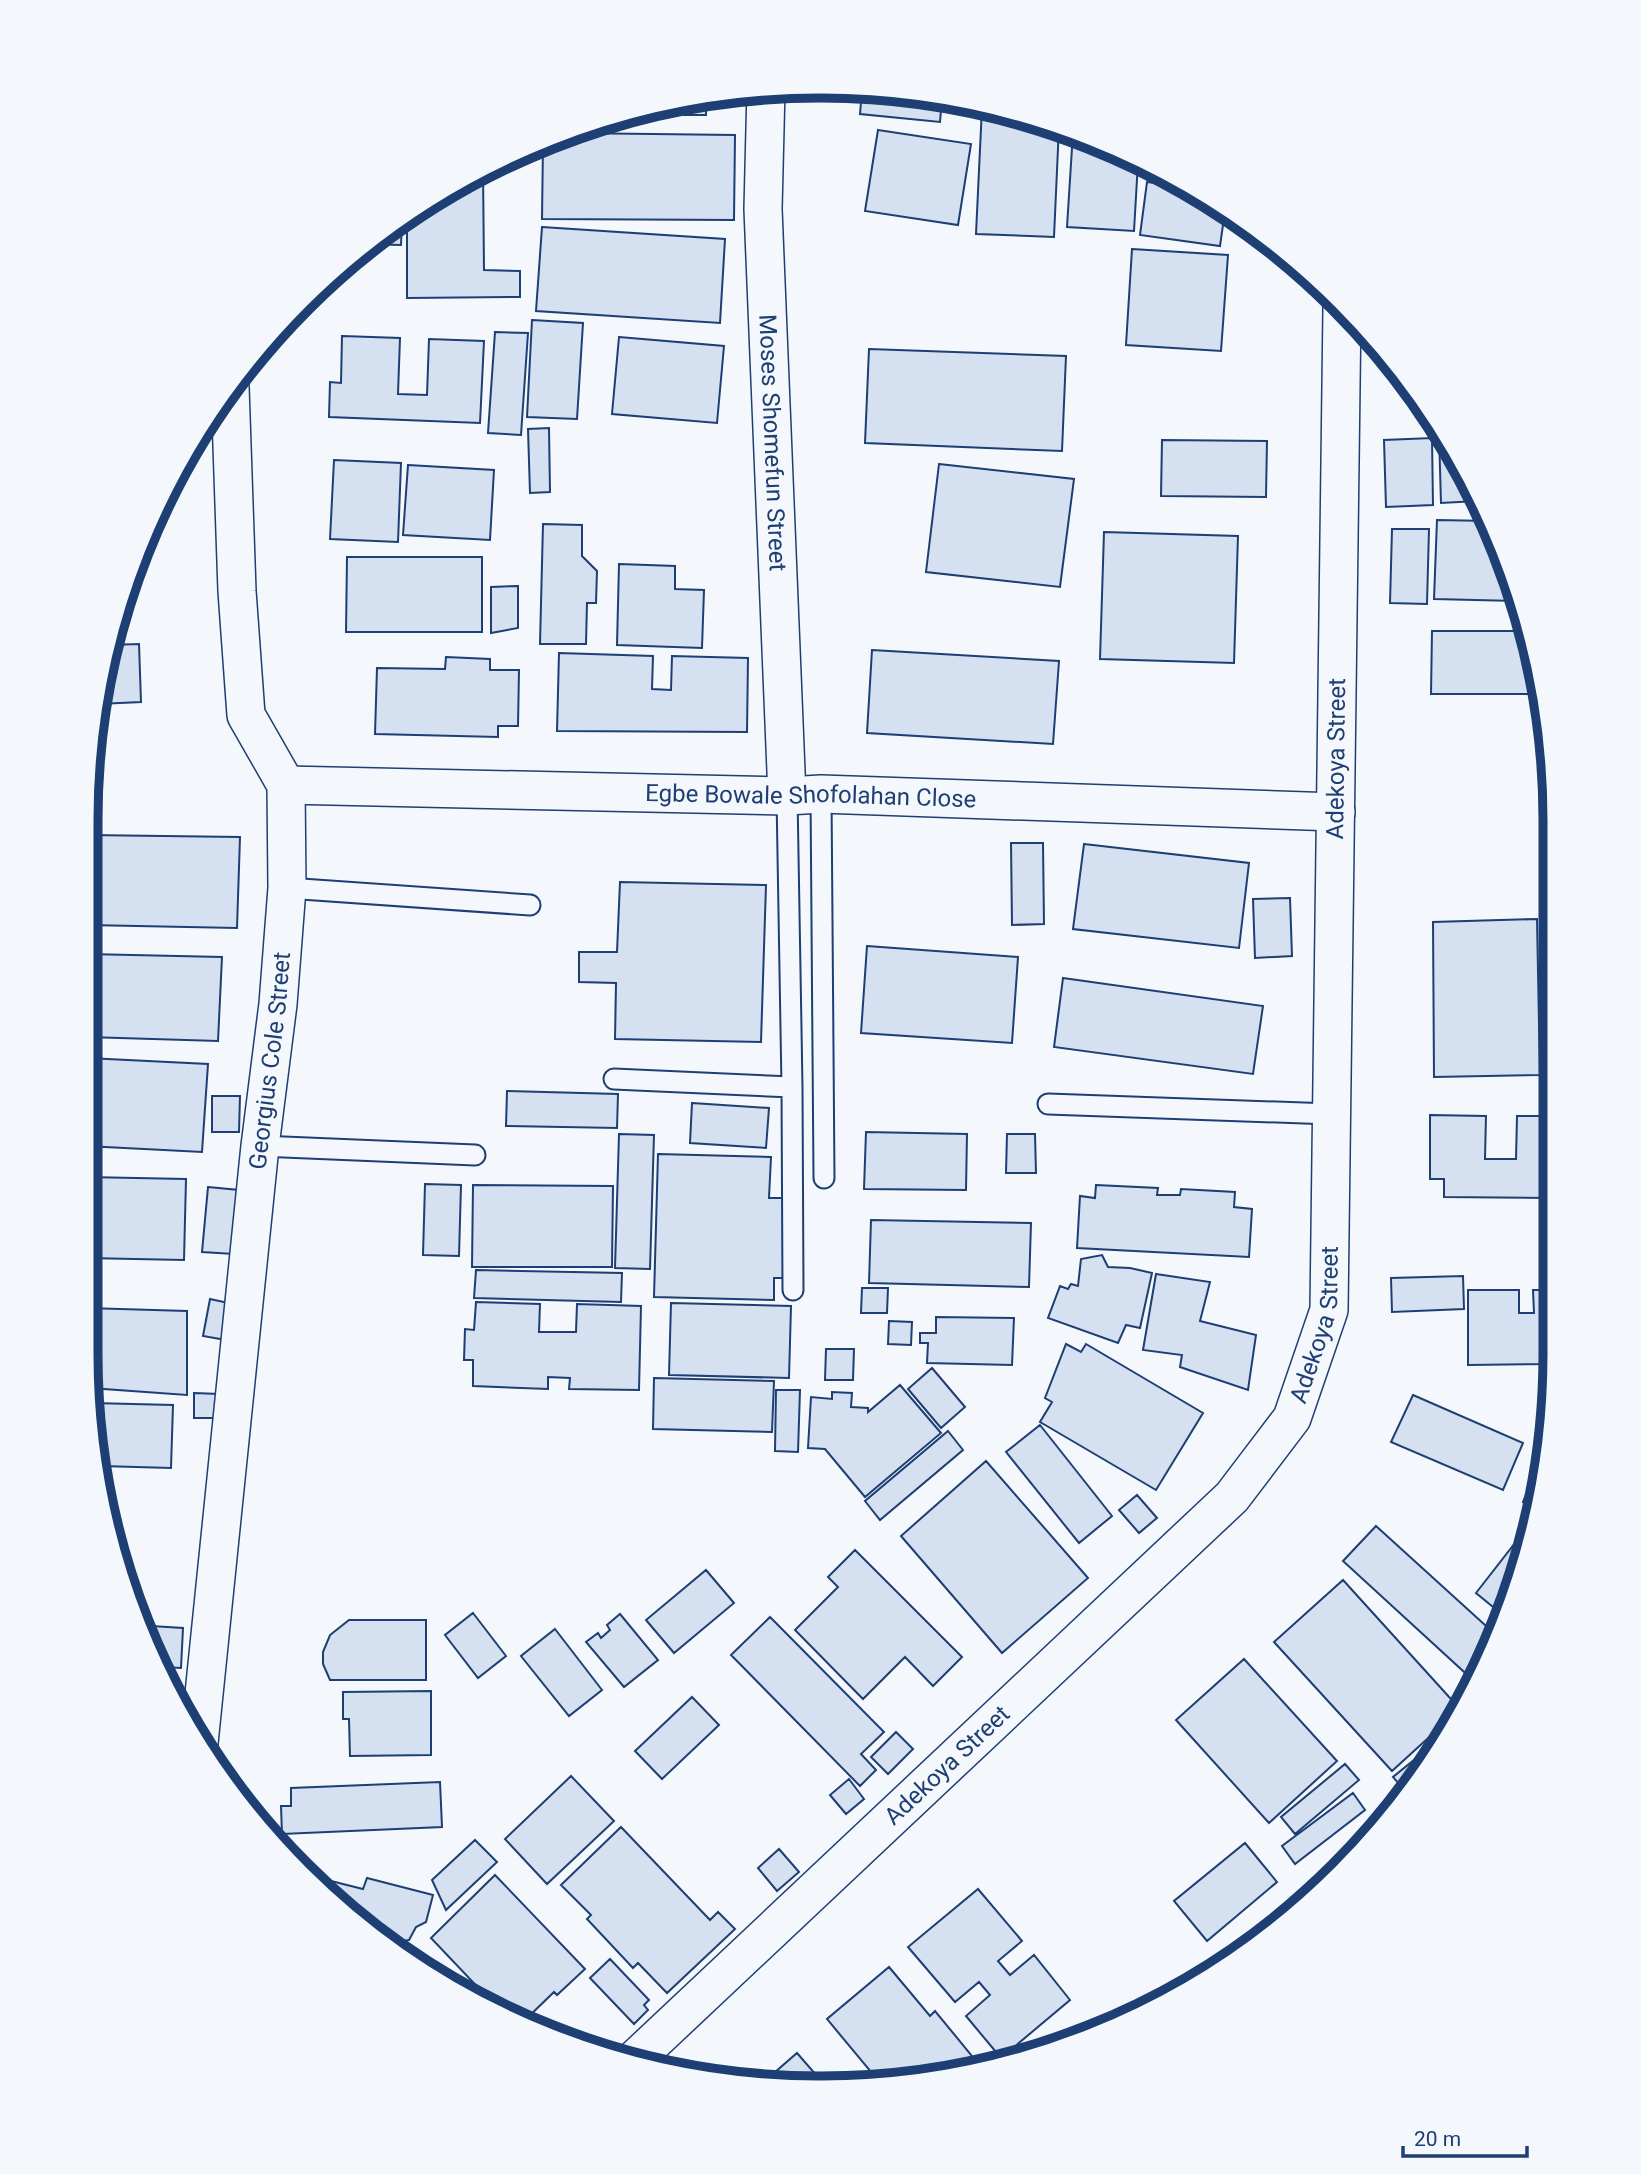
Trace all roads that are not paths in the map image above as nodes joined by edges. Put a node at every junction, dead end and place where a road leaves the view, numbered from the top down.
1 (766, 101) edge
2 (1342, 321) edge
3 (231, 404) edge
4 (286, 785) junction
5 (804, 795) junction
6 (1336, 812) junction
7 (287, 888) junction
8 (530, 905) dead end
9 (614, 1079) dead end
10 (792, 1087) junction
11 (1048, 1104) dead end
12 (1331, 1114) junction
13 (260, 1146) junction
14 (475, 1155) dead end
15 (824, 1178) dead end
16 (793, 1290) dead end
17 (201, 1724) edge
18 (642, 2053) edge

1 - 5 street, Moses Shomefun Street
2 - 6 street, Adekoya Street
3 - 4 street, Georgius Cole Street
4 - 5 street, Egbe Bowale Shofolahan Close
4 - 7 street, Georgius Cole Street
5 - 6 street, Egbe Bowale Shofolahan Close
5 - 10 lane
5 - 15 lane
6 - 12 street, Adekoya Street
7 - 8 lane
7 - 13 street, Georgius Cole Street
9 - 10 lane
10 - 16 lane
11 - 12 lane
12 - 18 street, Adekoya Street
13 - 14 lane
13 - 17 street, Georgius Cole Street

